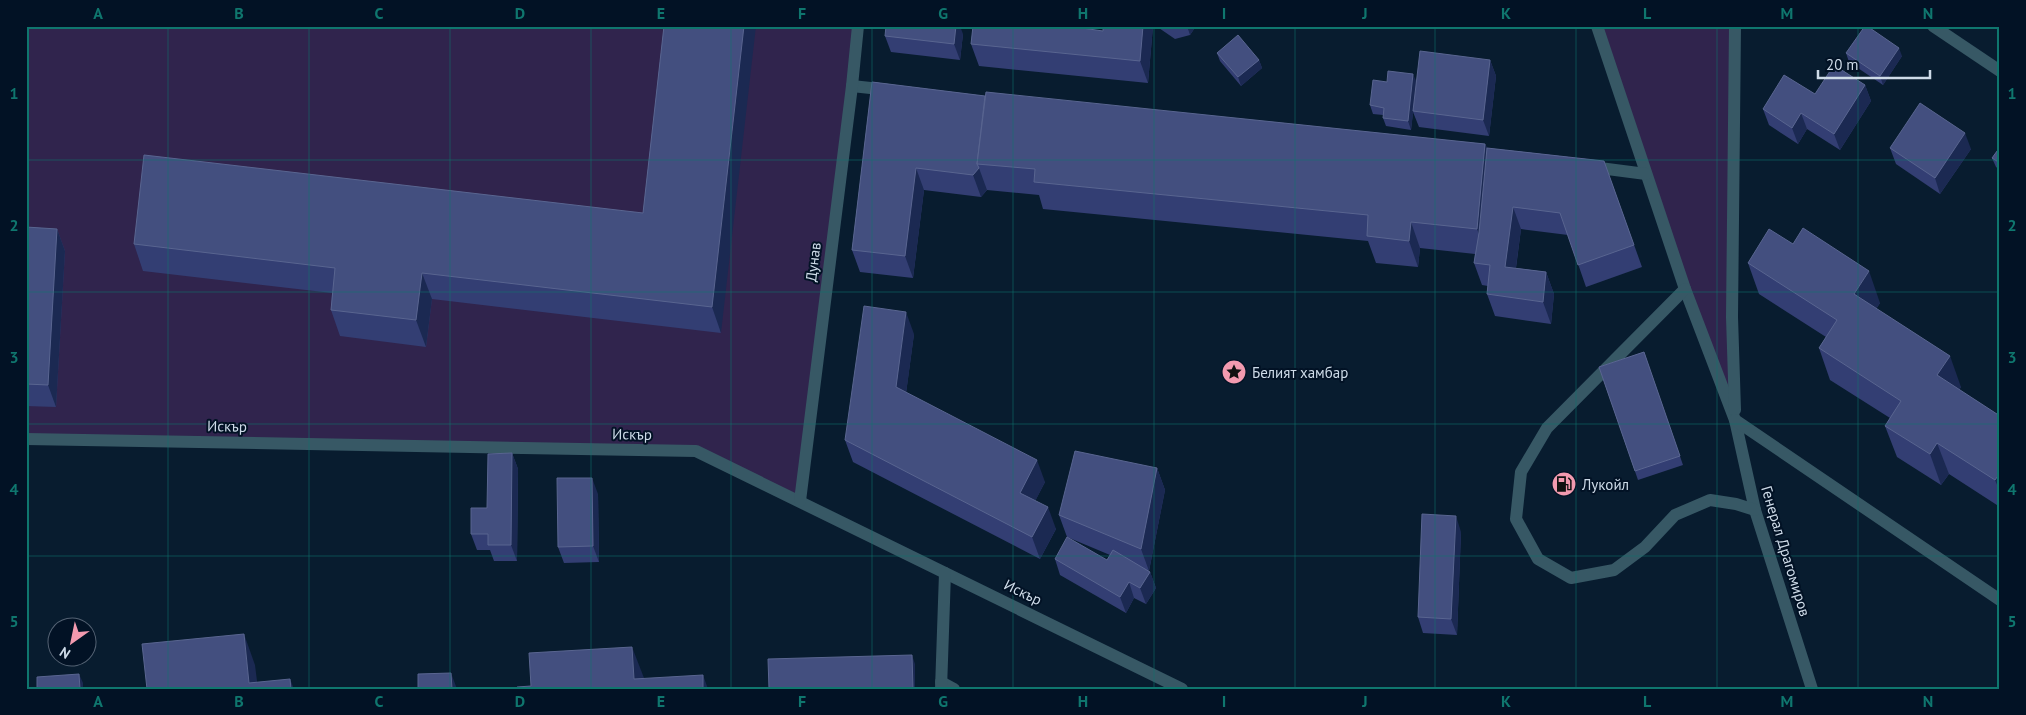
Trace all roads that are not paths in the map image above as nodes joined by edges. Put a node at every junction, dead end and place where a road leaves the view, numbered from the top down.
1 (858, 26) edge
2 (1597, 26) edge
3 (1735, 26) edge
4 (1933, 26) edge
5 (2000, 71) edge
6 (852, 86) junction
7 (901, 91) edge
8 (1579, 166) edge
9 (1646, 174) junction
10 (1685, 289) junction
11 (1735, 420) junction
12 (26, 439) edge
13 (800, 501) junction
14 (1755, 510) junction
15 (945, 573) junction
16 (2000, 600) edge
17 (941, 685) edge
18 (954, 689) edge
19 (1182, 689) edge
20 (1812, 689) edge

1 - 6 street, Дунав
2 - 9 street
3 - 11 street
4 - 5 street
6 - 7 street
6 - 13 street, Дунав
8 - 9 street
9 - 10 street
10 - 11 street
10 - 14 street
11 - 14 street, Генерал Драгомиров
11 - 16 street
12 - 13 street, Искър
13 - 15 street, Искър
14 - 20 street, Генерал Драгомиров
15 - 17 street
15 - 19 street, Искър
17 - 18 street

